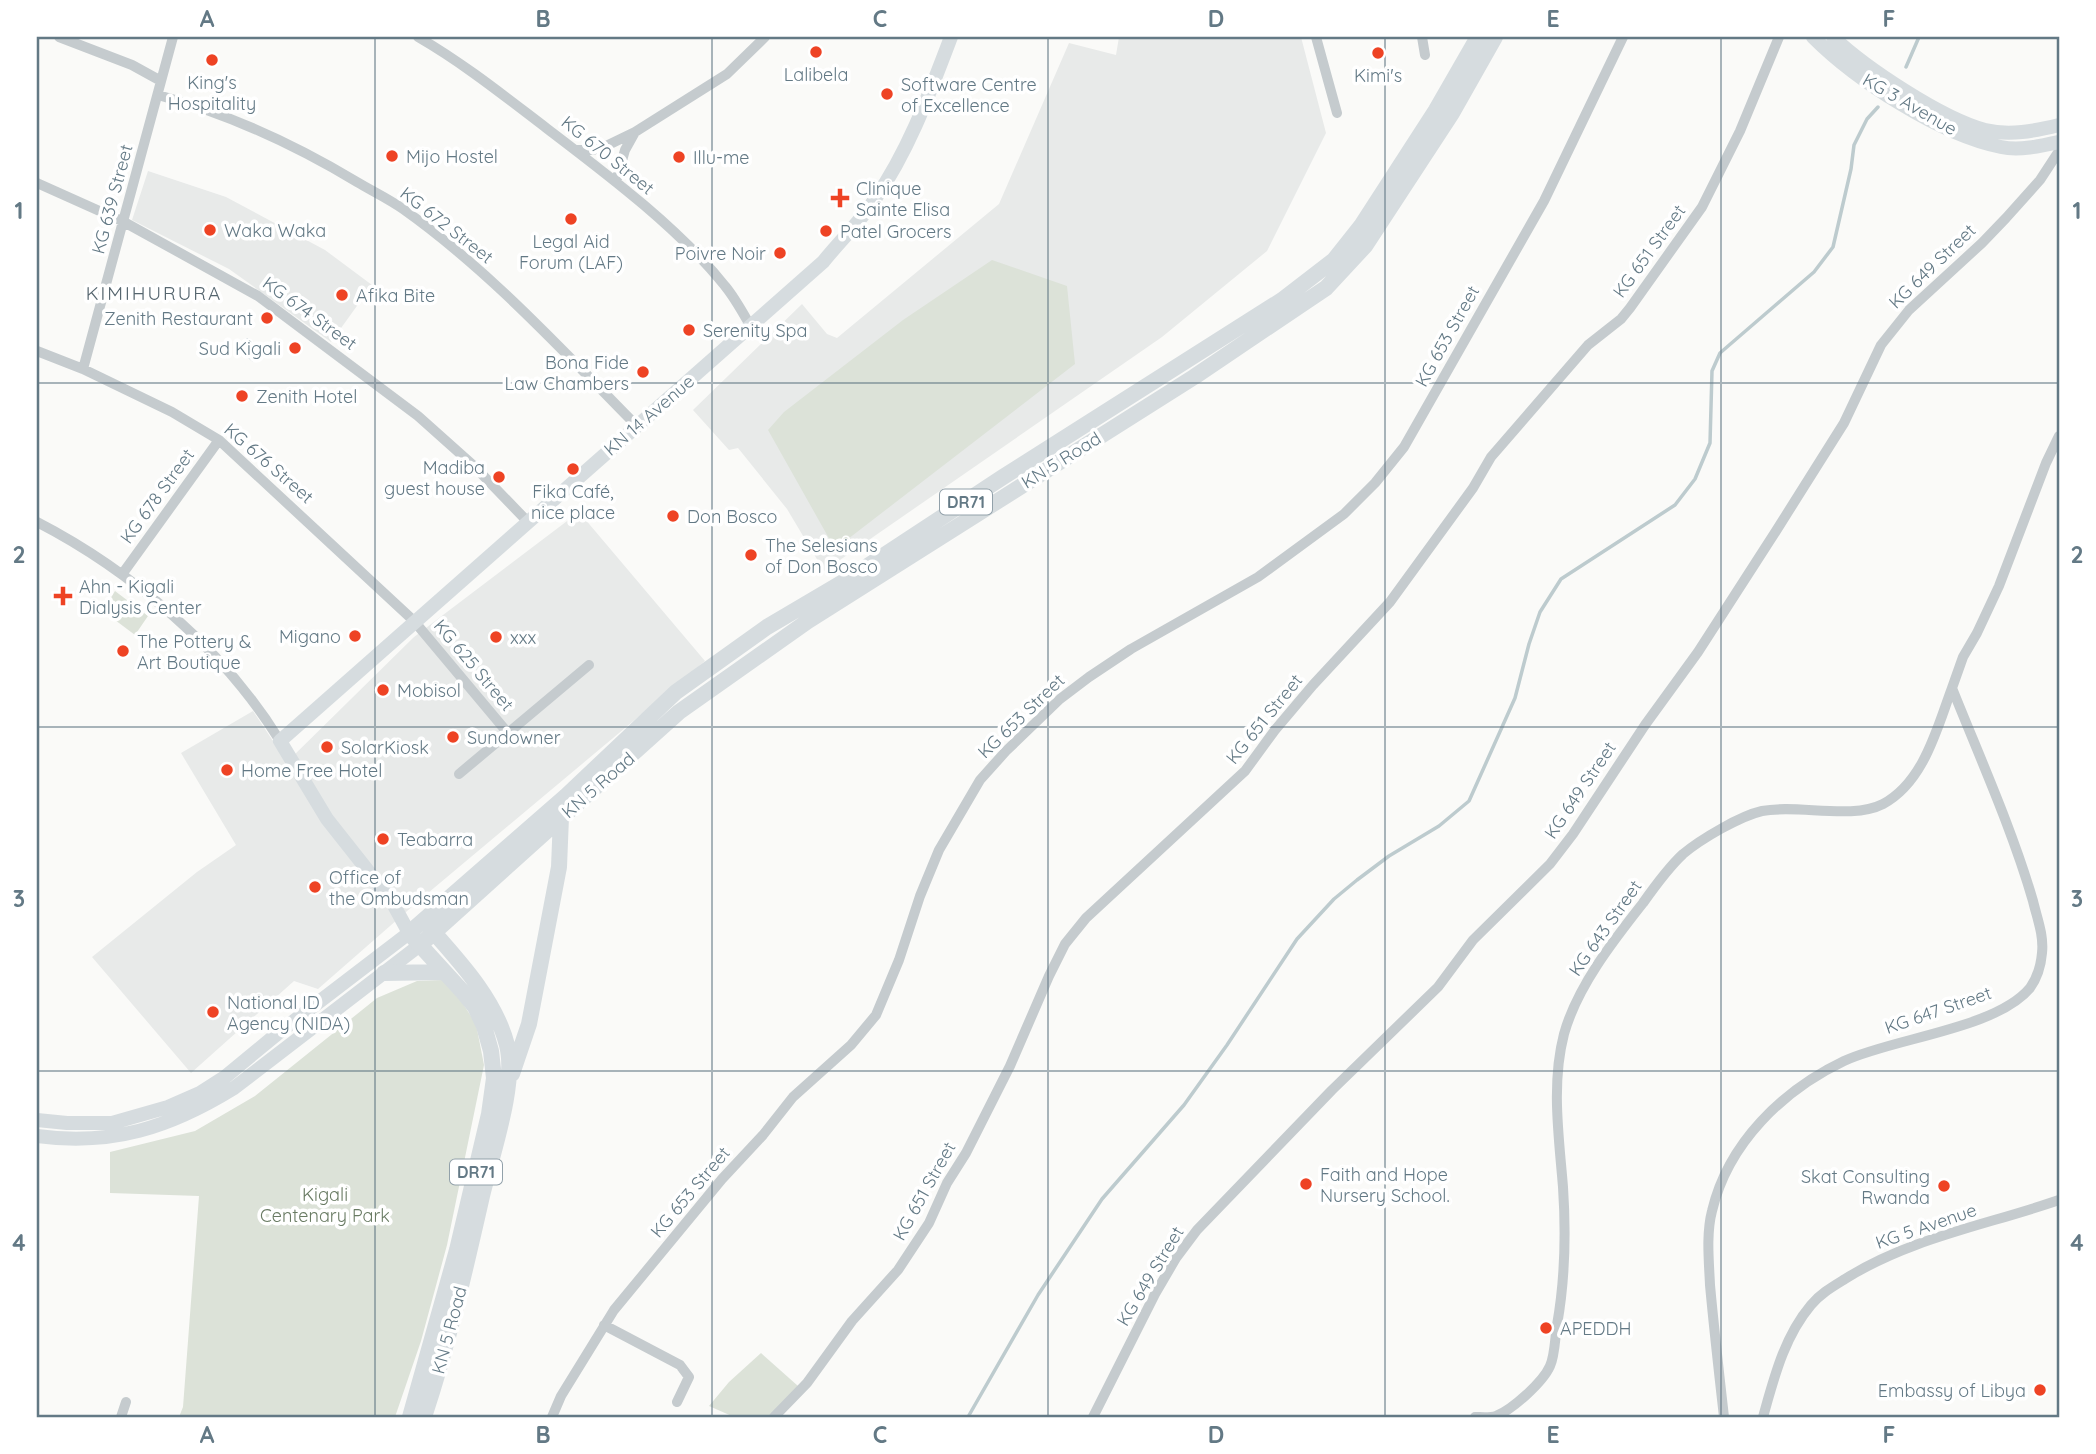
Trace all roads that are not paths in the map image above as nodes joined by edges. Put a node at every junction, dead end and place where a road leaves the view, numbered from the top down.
1 (59, 37) edge
2 (173, 37) edge
3 (418, 37) edge
4 (765, 37) edge
5 (951, 37) edge
6 (1316, 37) edge
7 (1422, 37) edge
8 (1478, 37) edge
9 (1495, 37) edge
10 (1623, 37) edge
11 (1779, 37) edge
12 (1813, 37) edge
13 (1833, 37) edge
14 (1425, 55) dead end
15 (162, 81) junction
16 (158, 95) junction
17 (1337, 113) dead end
18 (2059, 125) edge
19 (635, 132) junction
20 (2059, 142) edge
21 (576, 150) junction
22 (2059, 151) edge
23 (616, 182) junction
24 (37, 183) edge
25 (124, 222) junction
26 (751, 327) junction
27 (37, 351) edge
28 (83, 369) junction
29 (637, 426) junction
30 (2059, 436) edge
31 (219, 440) junction
32 (37, 522) edge
33 (528, 522) junction
34 (123, 573) junction
35 (414, 621) junction
36 (589, 665) dead end
37 (1952, 688) junction
38 (507, 732) junction
39 (280, 741) junction
40 (459, 774) dead end
41 (561, 817) junction
42 (391, 900) junction
43 (429, 928) junction
44 (414, 939) junction
45 (444, 972) junction
46 (384, 973) junction
47 (299, 1027) junction
48 (507, 1086) junction
49 (37, 1121) edge
50 (37, 1136) edge
51 (2059, 1200) edge
52 (604, 1325) junction
53 (126, 1402) dead end
54 (677, 1402) dead end
55 (121, 1417) edge
56 (410, 1417) edge
57 (424, 1417) edge
58 (552, 1417) edge
59 (774, 1417) edge
60 (1093, 1417) edge
61 (1475, 1417) edge
62 (1724, 1417) edge
63 (1763, 1417) edge

1 - 15 street
2 - 15 street, KG 639 Street
3 - 21 street, KG 670 Street
4 - 19 street
5 - 26 main road, KN 14 Avenue
6 - 17 street
7 - 14 street
8 - 43 main road, KN 5 Road / DR71
9 - 41 main road, KN 5 Road / DR71
10 - 52 street, KG 653 Street
11 - 59 street, KG 651 Street
12 - 20 main road, KG 3 Avenue
13 - 18 main road, KG 3 Avenue
15 - 16 street, KG 639 Street
16 - 25 street, KG 639 Street
16 - 29 street, KG 672 Street
19 - 21 street
19 - 23 street
21 - 23 street, KG 670 Street
22 - 60 street, KG 649 Street
23 - 26 street, KG 670 Street
24 - 25 street, KG 674 Street
25 - 28 street, KG 639 Street
25 - 33 street, KG 674 Street
26 - 29 main road, KN 14 Avenue
27 - 28 street, KG 676 Street
28 - 31 street, KG 676 Street
29 - 33 main road, KN 14 Avenue
30 - 37 street
31 - 34 street, KG 678 Street
31 - 35 street, KG 676 Street
32 - 34 street
33 - 35 main road, KN 14 Avenue
34 - 39 street
35 - 38 street, KG 625 Street
35 - 39 main road, KN 14 Avenue
36 - 38 street
37 - 61 street, KG 643 Street
37 - 62 street, KG 647 Street
38 - 40 street
39 - 42 main road
41 - 43 main road, KN 5 Road / DR71
41 - 48 main road
42 - 43 main road, KN 5 Road
42 - 44 main road
43 - 44 main road, KN 5 Road / DR71
43 - 48 main road, KN 5 Road / DR71
44 - 45 main road, KN 5 Road / DR71
44 - 46 main road
44 - 47 main road
45 - 46 main road
45 - 56 main road, KN 5 Road / DR71
46 - 47 main road
47 - 49 main road
47 - 50 main road
48 - 57 main road, KN 5 Road / DR71
51 - 63 street, KG 5 Avenue
52 - 54 street
52 - 58 street, KG 653 Street
53 - 55 street

